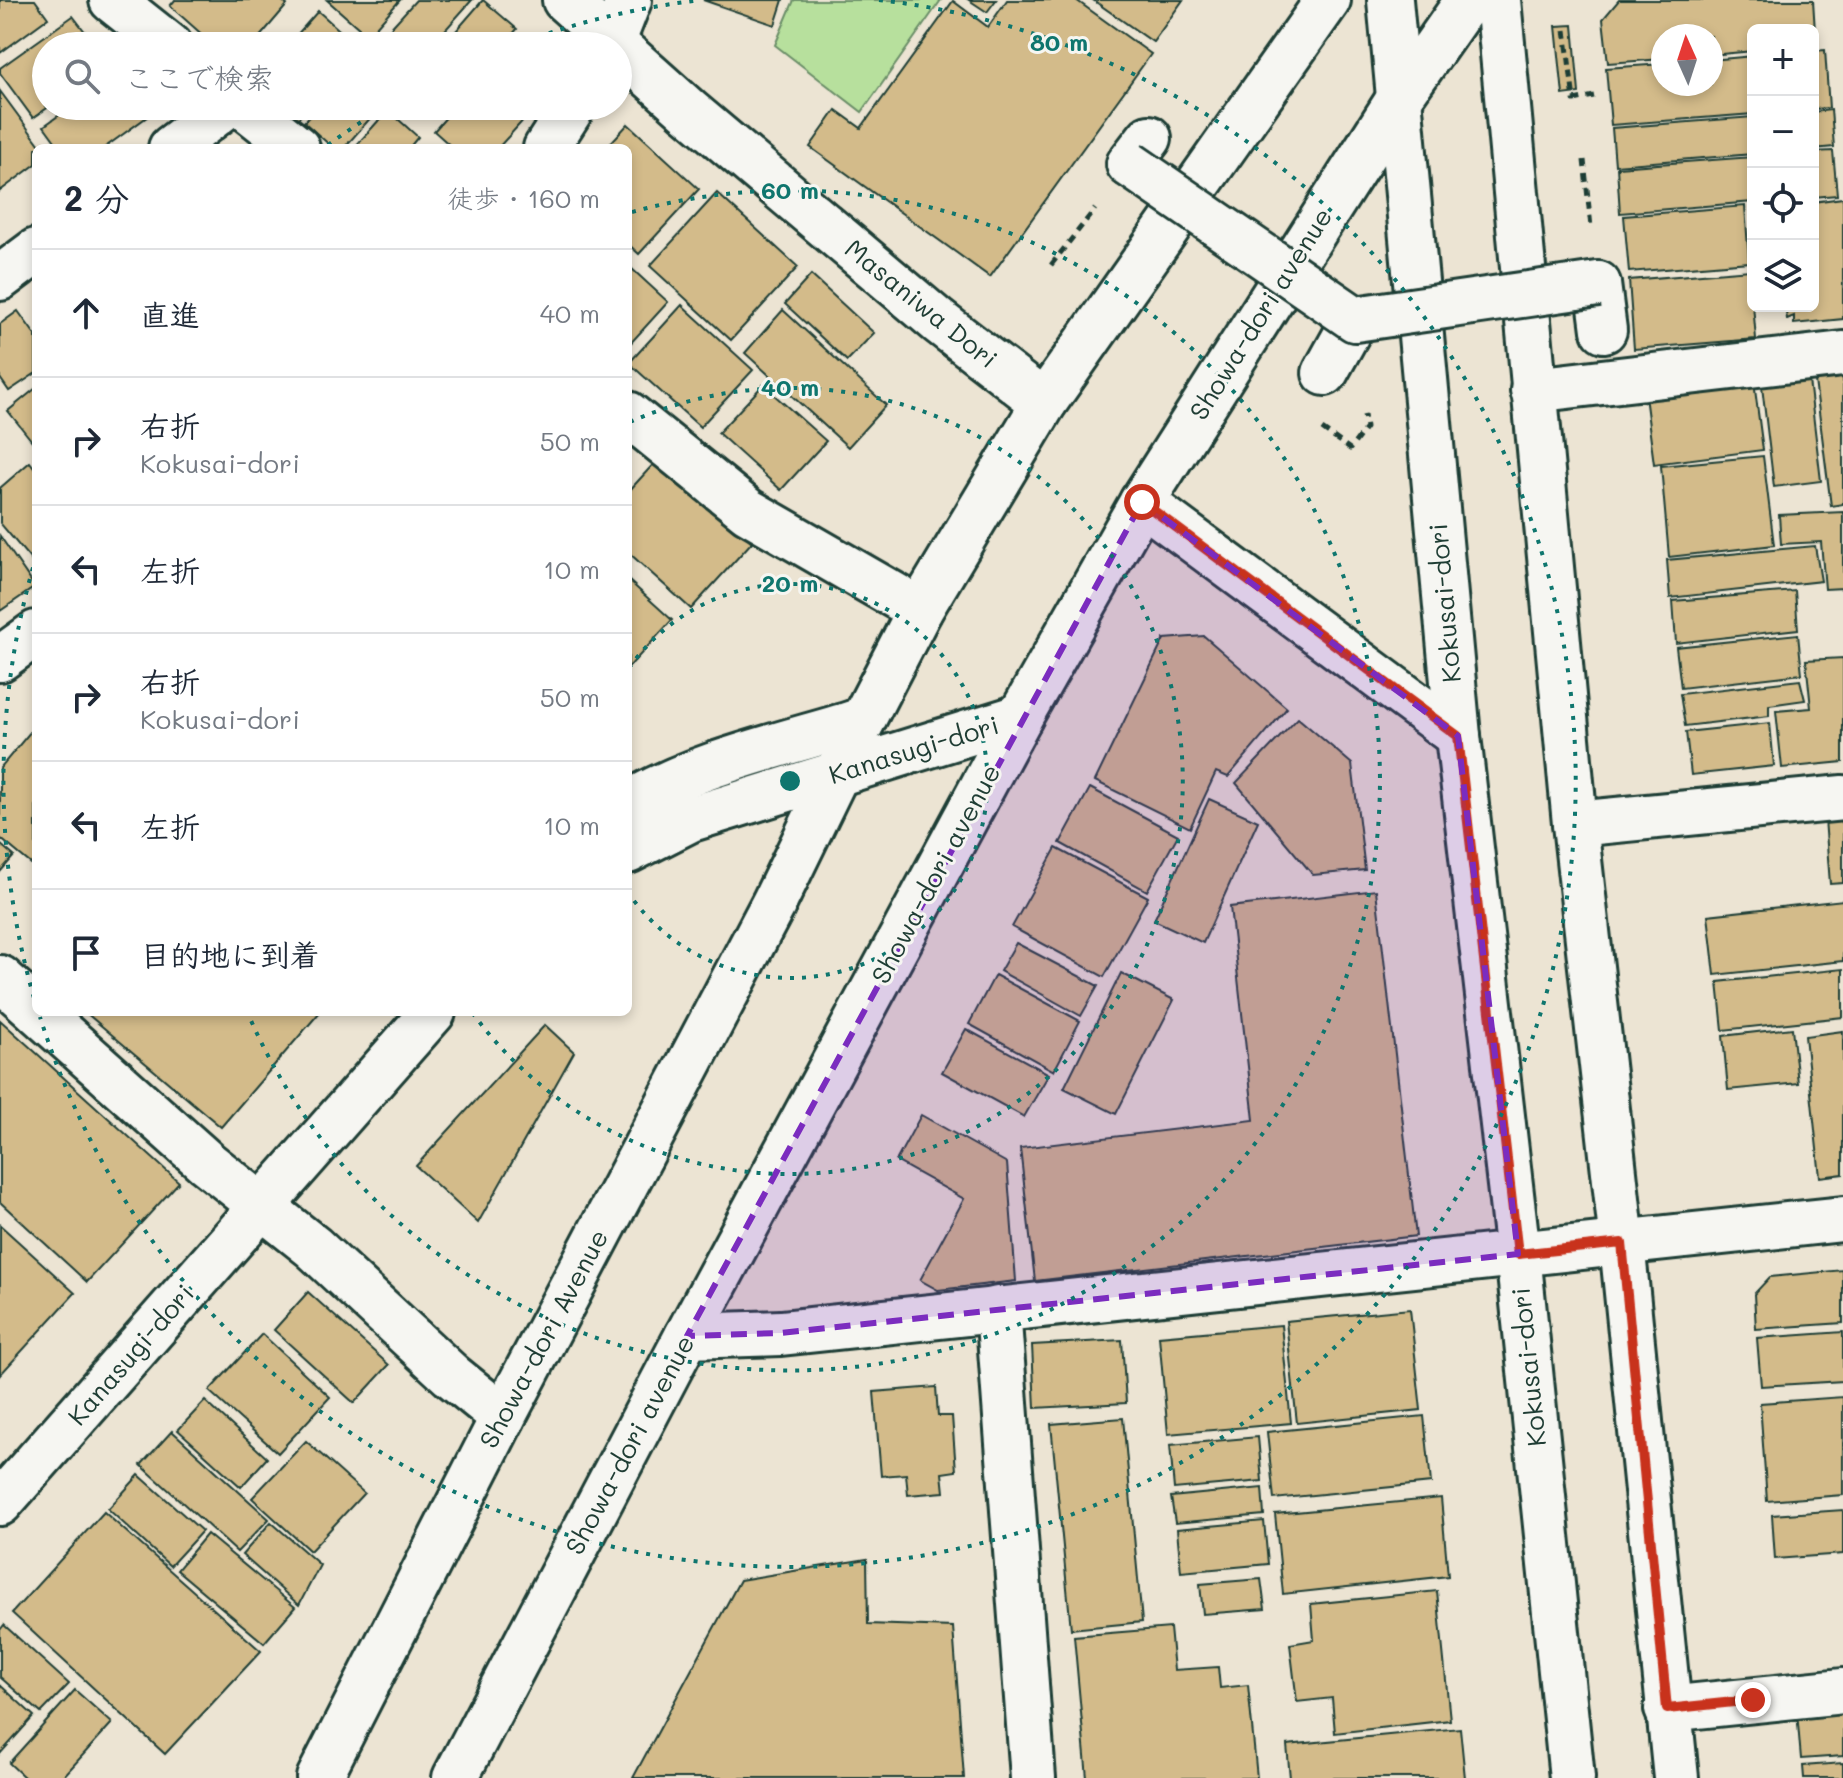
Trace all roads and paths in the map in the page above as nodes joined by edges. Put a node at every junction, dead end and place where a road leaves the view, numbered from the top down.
1 (112, 0) edge
2 (565, 0) edge
3 (629, 0) edge
4 (1328, 0) edge
5 (1390, 0) edge
6 (1468, 0) edge
7 (1498, 0) edge
8 (1565, 30) dead end
9 (152, 32) edge
10 (599, 32) edge
11 (617, 32) edge
12 (632, 61) edge
13 (1594, 96) dead end
14 (1398, 100) junction
15 (208, 120) edge
16 (262, 120) edge
17 (564, 120) edge
18 (176, 144) edge
19 (292, 144) edge
20 (549, 144) edge
21 (1139, 151) joint
22 (1584, 160) dead end
23 (32, 254) edge
24 (1051, 265) dead end
25 (0, 278) edge
26 (1598, 284) junction
27 (1355, 319) junction
28 (1604, 330) dead end
29 (1843, 354) edge
30 (1325, 373) dead end
31 (1533, 390) junction
32 (1044, 403) junction
33 (632, 417) edge
34 (1142, 502) junction
35 (920, 610) junction
36 (32, 636) edge
37 (0, 659) edge
38 (1020, 717) junction
39 (863, 720) junction
40 (1458, 736) junction
41 (836, 774) junction
42 (1843, 798) edge
43 (632, 802) edge
44 (1575, 824) junction
45 (632, 849) edge
46 (0, 978) edge
47 (32, 1007) edge
48 (43, 1016) edge
49 (429, 1016) edge
50 (454, 1016) edge
51 (262, 1206) junction
52 (1843, 1219) edge
53 (1622, 1243) junction
54 (1518, 1254) junction
55 (998, 1309) junction
56 (687, 1336) junction
57 (503, 1417) junction
58 (0, 1503) edge
59 (1843, 1691) edge
60 (1667, 1709) junction
61 (319, 1778) edge
62 (455, 1778) edge
63 (1033, 1778) edge
64 (1572, 1778) edge
65 (1676, 1778) edge

1 - 9 main road
2 - 10 main road, Masaniwa Dori
3 - 11 main road
4 - 32 main road, Showa-dori avenue
5 - 14 main road, Kokusai-dori
6 - 14 main road, Showa-dori avenue
7 - 31 main road
8 - 13 path
12 - 32 main road, Masaniwa Dori
14 - 34 main road, Showa-dori avenue
14 - 40 main road, Kokusai-dori
15 - 18 main road
16 - 19 main road
17 - 20 main road
21 - 24 path
21 - 27 main road, bridge
22 - 26 path
23 - 25 main road
26 - 27 main road, bridge
26 - 28 main road
27 - 30 main road
29 - 31 main road
31 - 44 main road
32 - 35 main road, Showa-dori avenue
33 - 35 main road
34 - 38 main road, Showa-dori avenue
34 - 40 main road
35 - 39 main road, Showa-dori avenue
36 - 37 main road
38 - 41 main road, Kanasugi-dori
38 - 56 main road, Showa-dori avenue
39 - 41 main road, Showa-dori avenue
39 - 43 main road, Kanasugi-dori
40 - 54 main road, Kokusai-dori
41 - 45 main road, Kanasugi-dori
41 - 57 main road, Showa-dori avenue
42 - 44 main road
44 - 53 main road
46 - 47 main road
48 - 51 main road
49 - 51 main road, Kanasugi-dori
50 - 51 main road, Kanasugi-dori
51 - 57 main road
51 - 58 main road, Kanasugi-dori
52 - 53 main road
53 - 54 main road
53 - 60 main road
54 - 55 main road
54 - 64 main road, Kokusai-dori
55 - 56 main road
55 - 63 main road
56 - 62 main road, Showa-dori avenue
57 - 61 main road, Showa-dori Avenue
59 - 60 main road
60 - 65 main road

